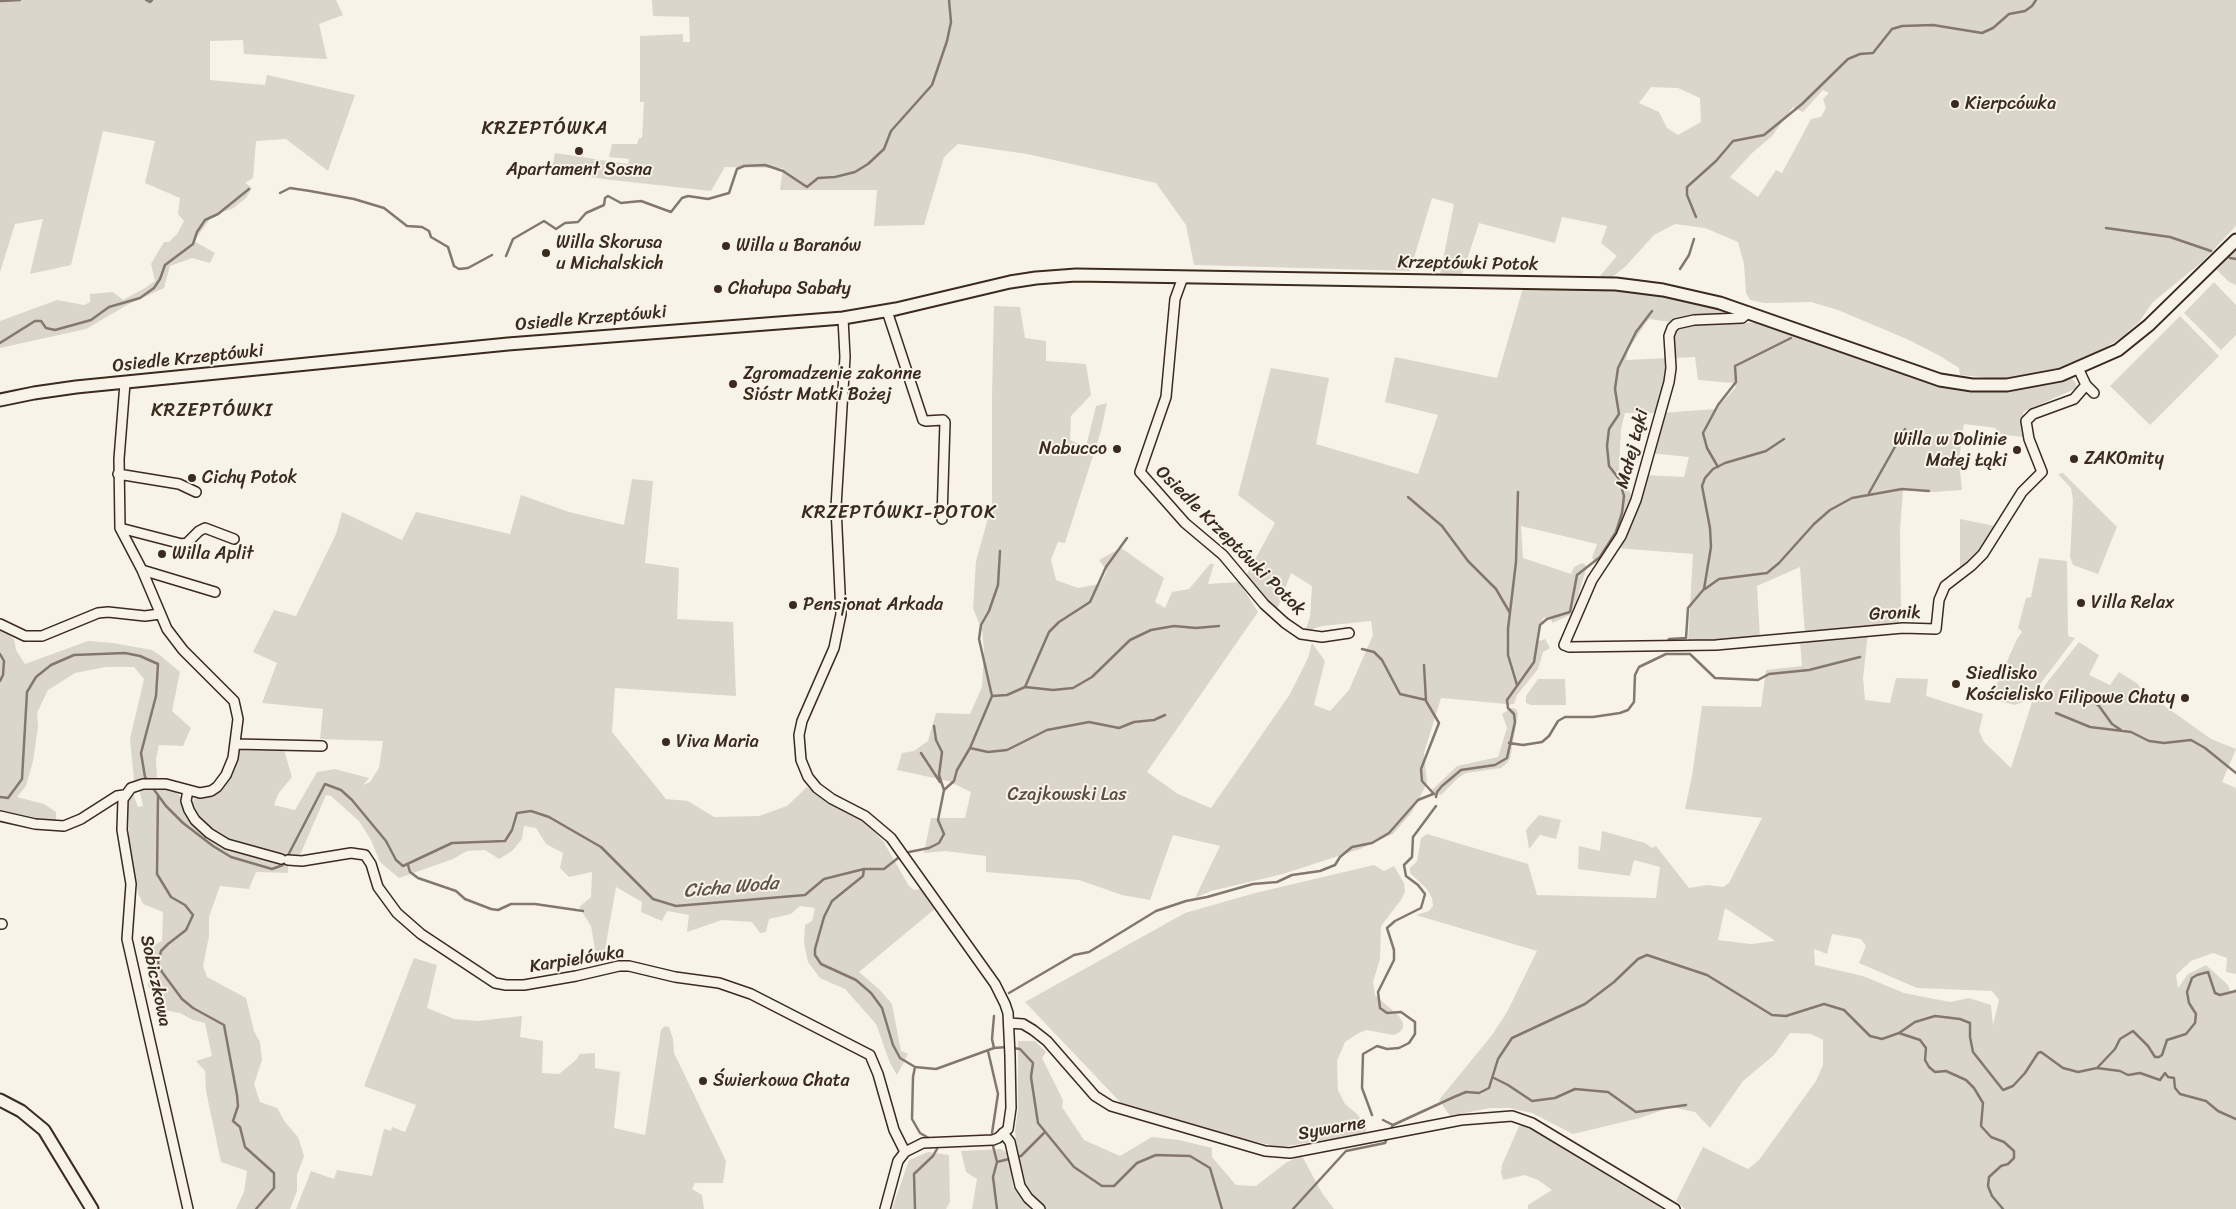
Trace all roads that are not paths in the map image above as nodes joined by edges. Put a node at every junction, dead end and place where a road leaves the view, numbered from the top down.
1 (2236, 240) edge
2 (1183, 277) junction
3 (886, 311) junction
4 (1749, 312) junction
5 (843, 318) junction
6 (2078, 368) junction
7 (125, 382) junction
8 (2086, 385) junction
9 (2094, 393) dead end
10 (0, 400) edge
11 (118, 474) junction
12 (196, 492) dead end
13 (942, 520) dead end
14 (120, 528) junction
15 (234, 539) dead end
16 (142, 570) junction
17 (215, 592) dead end
18 (160, 614) junction
19 (0, 624) edge
20 (1349, 633) dead end
21 (1564, 645) joint
22 (236, 744) junction
23 (322, 746) dead end
24 (188, 790) junction
25 (124, 796) junction
26 (0, 816) edge
27 (1008, 1023) junction
28 (0, 1100) edge
29 (1004, 1133) junction
30 (905, 1152) junction
31 (92, 1209) edge
32 (188, 1209) edge
33 (885, 1209) edge
34 (1040, 1209) edge
35 (1675, 1209) edge

1 - 6 main road
2 - 3 main road, Osiedle Krzeptówki
2 - 4 main road, Krzeptówki Potok
2 - 20 street, Osiedle Krzeptówki Potok
3 - 5 main road, Osiedle Krzeptówki
3 - 13 street
4 - 6 main road
4 - 21 street, Małej Łąki
5 - 7 main road, Osiedle Krzeptówki
5 - 27 street
6 - 8 street
7 - 10 main road, Osiedle Krzeptówki
7 - 11 street
8 - 9 street
8 - 21 street, Gronik
11 - 12 street
11 - 14 street
14 - 15 street
14 - 16 street
16 - 17 street
16 - 18 street
18 - 19 street
18 - 22 street
22 - 23 street
22 - 24 street
24 - 25 street
24 - 30 street, Karpielówka
25 - 26 street
25 - 32 street, Sobiczkowa
27 - 29 street
27 - 35 street, Sywarne
28 - 31 main road
29 - 30 street
29 - 34 street
30 - 33 street

